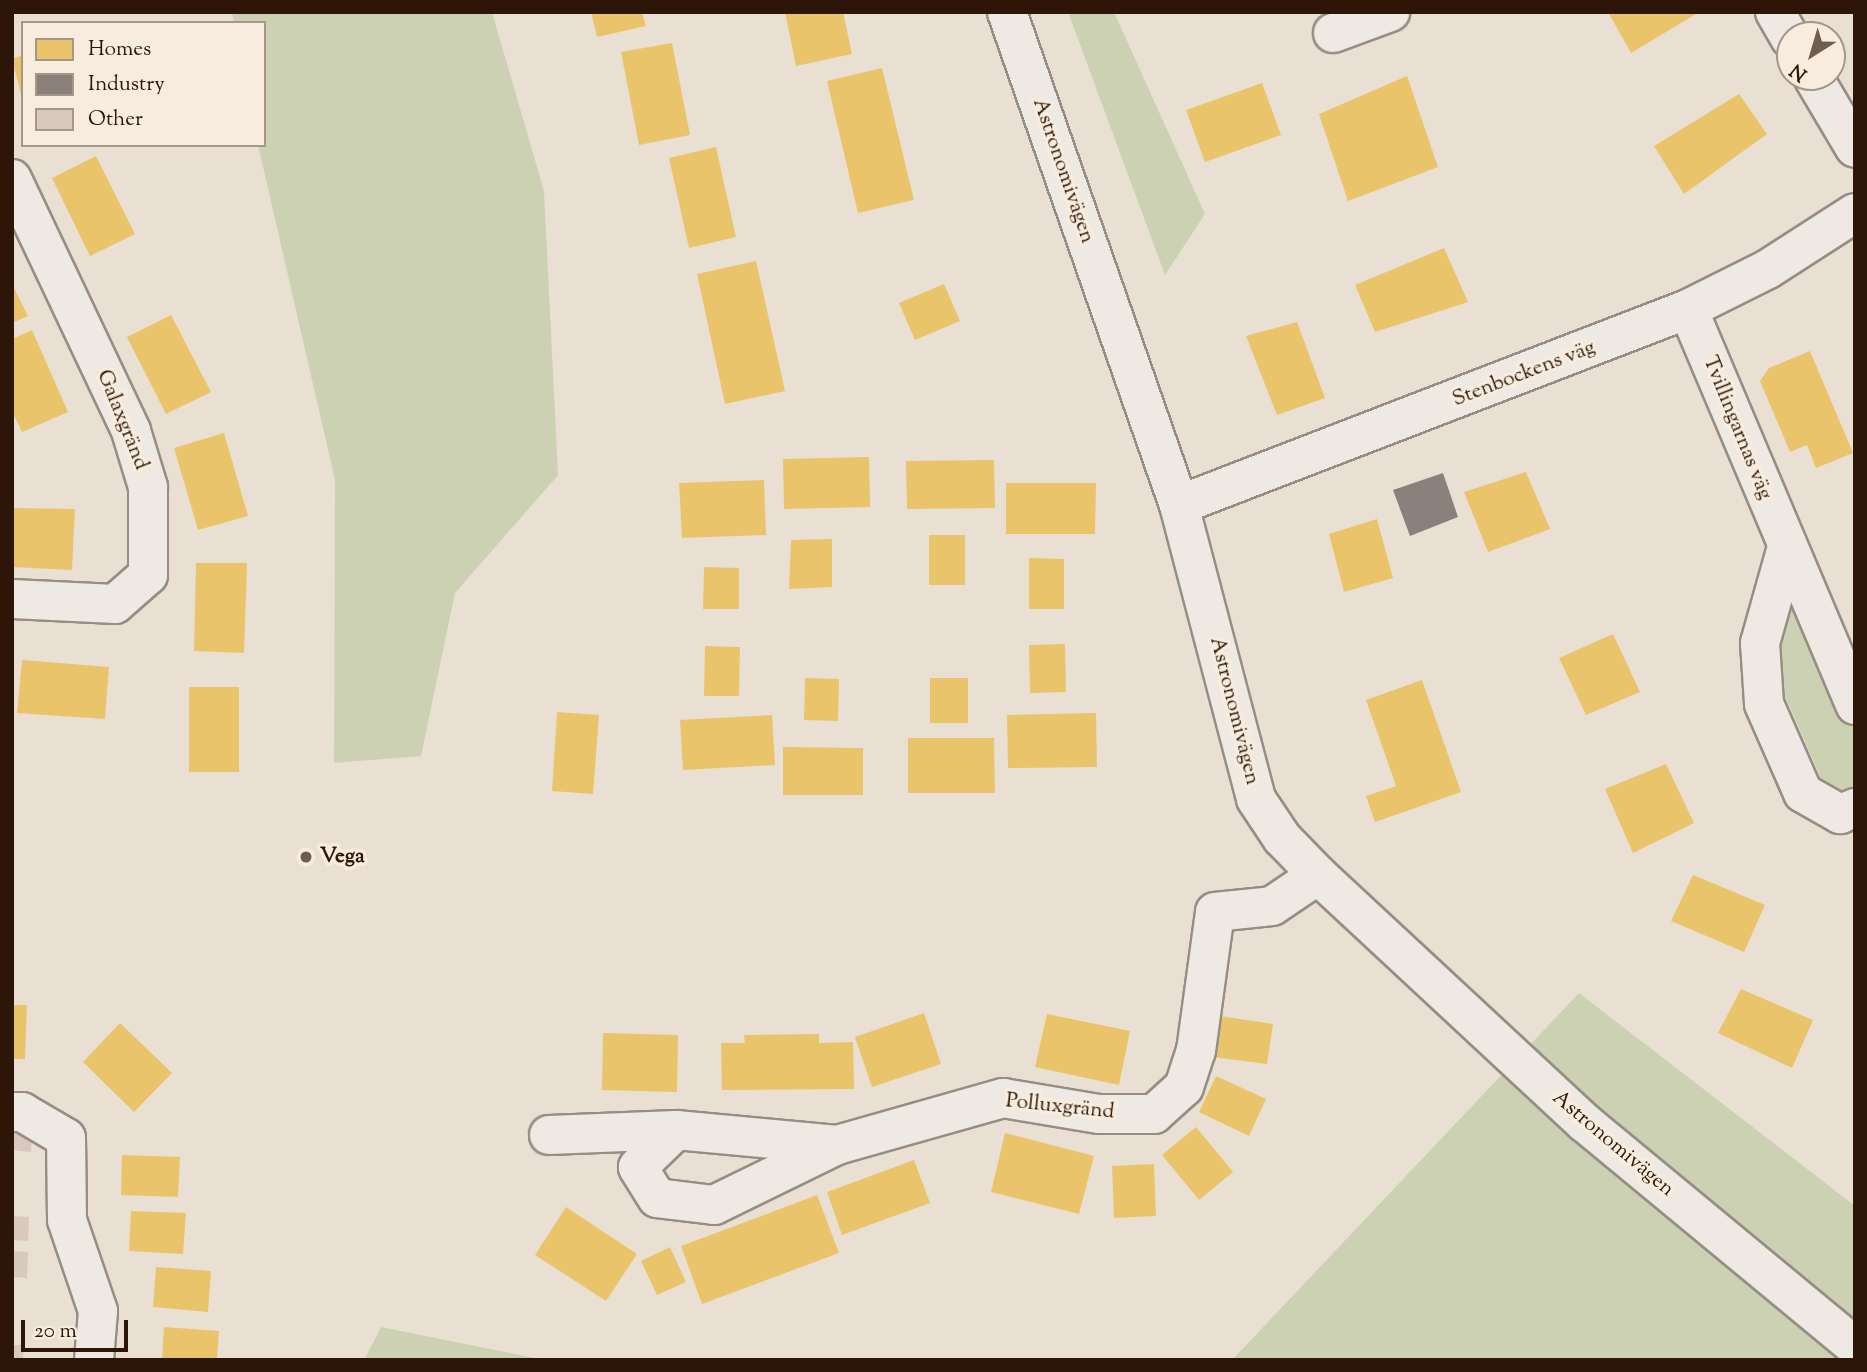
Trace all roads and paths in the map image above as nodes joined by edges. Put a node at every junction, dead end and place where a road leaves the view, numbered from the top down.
1 (1007, 12) edge
2 (1390, 12) edge
3 (1333, 33) dead end
4 (1821, 91) edge
5 (1855, 148) edge
6 (12, 179) edge
7 (1855, 213) edge
8 (1688, 309) junction
9 (1179, 505) junction
10 (1787, 547) junction
11 (12, 599) edge
12 (1855, 705) edge
13 (1855, 808) edge
14 (1318, 875) junction
15 (12, 1112) edge
16 (676, 1130) junction
17 (549, 1135) dead end
18 (837, 1145) junction
19 (1855, 1346) edge
20 (94, 1360) edge

1 - 9 street, Astronomivägen
2 - 3 street
4 - 5 street
6 - 11 street, Galaxgränd
7 - 8 street, Stenbockens väg
8 - 9 street, Stenbockens väg
8 - 10 street, Tvillingarnas väg
9 - 14 street, Astronomivägen
10 - 12 street, Tvillingarnas väg
10 - 13 street
14 - 18 street, Polluxgränd
14 - 19 street, Astronomivägen
15 - 20 street
16 - 17 street, Polluxgränd
16 - 18 street, Polluxgränd
16 - 18 street, Polluxgränd

